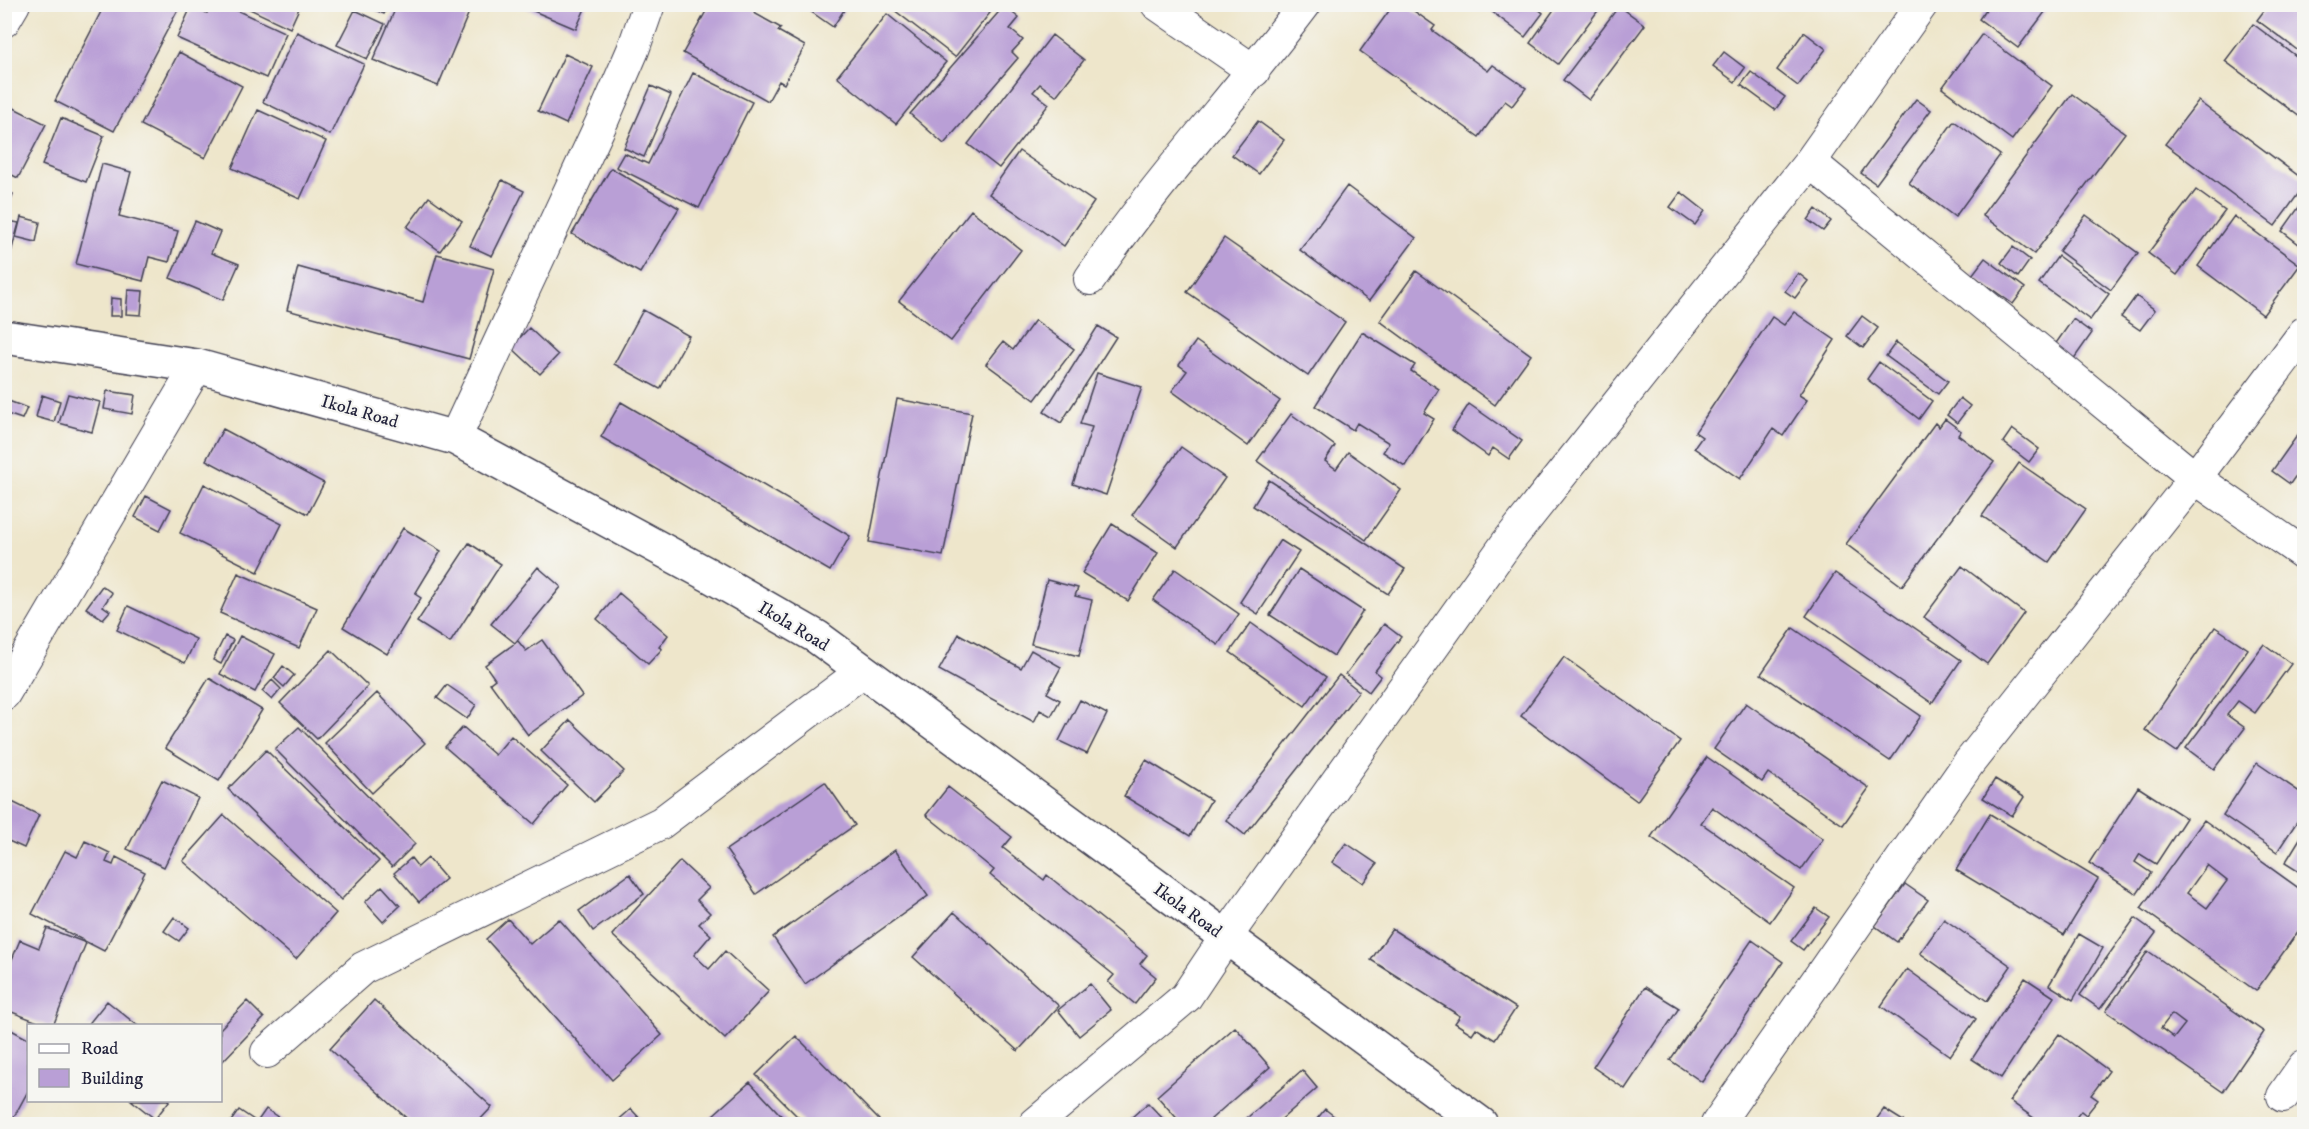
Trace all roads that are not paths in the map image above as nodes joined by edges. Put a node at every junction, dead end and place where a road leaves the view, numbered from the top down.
1 (14, 4) edge
2 (649, 4) edge
3 (1157, 4) edge
4 (1305, 4) edge
5 (1922, 4) edge
6 (4, 21) edge
7 (1254, 71) junction
8 (1810, 162) junction
9 (1090, 279) dead end
10 (2304, 333) edge
11 (4, 337) edge
12 (197, 366) junction
13 (455, 438) junction
14 (2195, 478) junction
15 (2304, 554) edge
16 (863, 671) junction
17 (4, 694) edge
18 (1226, 937) junction
19 (267, 1052) dead end
20 (2304, 1066) edge
21 (2283, 1096) dead end
22 (1476, 1123) edge
23 (1035, 1125) edge
24 (1717, 1125) edge

1 - 6 street
2 - 13 street
3 - 7 street
4 - 7 street
5 - 8 street
7 - 9 street
8 - 14 street
8 - 18 street
10 - 14 street
11 - 12 street, Ikola Road
12 - 13 street, Ikola Road
12 - 17 street
13 - 16 street, Ikola Road
14 - 15 street
14 - 24 street
16 - 18 street, Ikola Road
16 - 19 street
18 - 22 street, Ikola Road
18 - 23 street
20 - 21 street

